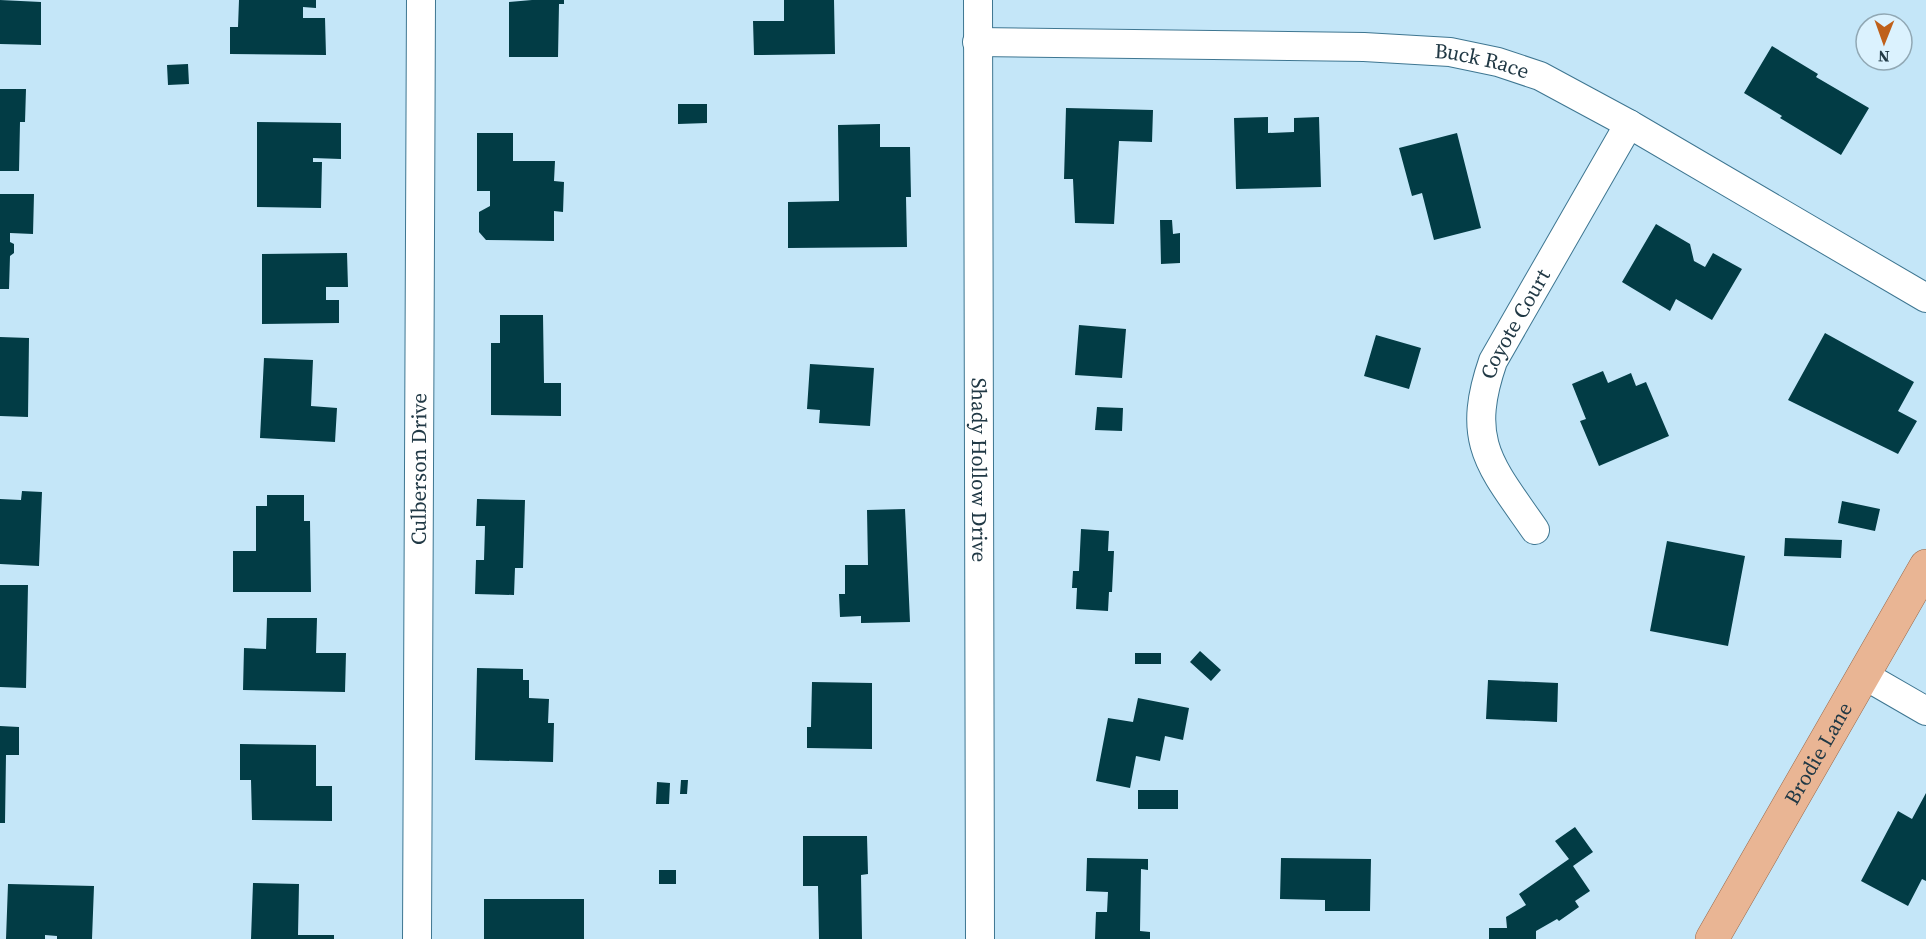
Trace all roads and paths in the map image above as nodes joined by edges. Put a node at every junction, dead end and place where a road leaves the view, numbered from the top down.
1 (421, 0) edge
2 (978, 0) edge
3 (977, 42) junction
4 (1629, 124) junction
5 (1926, 298) edge
6 (1535, 530) dead end
7 (1926, 566) edge
8 (1862, 675) junction
9 (1926, 711) edge
10 (417, 939) edge
11 (980, 939) edge
12 (1712, 939) edge

1 - 10 street, Culberson Drive
2 - 3 street, Shady Hollow Drive
3 - 4 street, Buck Race
3 - 11 street, Shady Hollow Drive
4 - 5 street, Buck Race
4 - 6 street, Coyote Court
7 - 8 main road, Brodie Lane
8 - 9 street
8 - 12 main road, Brodie Lane

